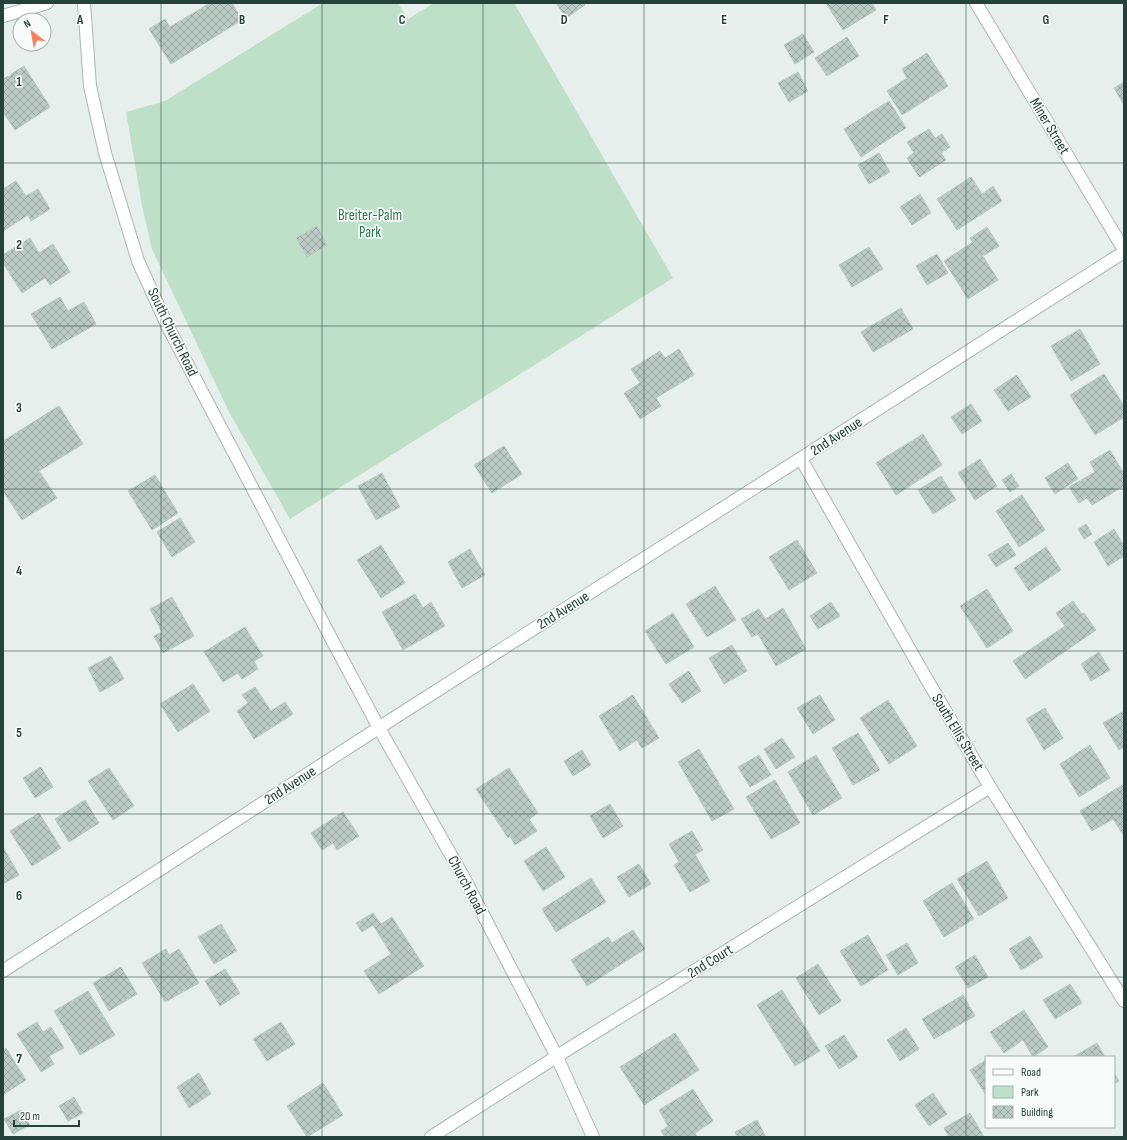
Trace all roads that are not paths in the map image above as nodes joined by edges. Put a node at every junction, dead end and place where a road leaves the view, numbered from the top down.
1 (47, 3) edge
2 (84, 3) edge
3 (976, 3) edge
4 (3, 16) edge
5 (1124, 251) edge
6 (801, 459) junction
7 (330, 638) joint
8 (379, 728) junction
9 (990, 788) junction
10 (3, 971) edge
11 (1124, 1001) edge
12 (557, 1057) junction
13 (431, 1137) edge
14 (593, 1137) edge

1 - 4 street
2 - 7 street, South Church Road
3 - 5 street, Miner Street
5 - 6 street, 2nd Avenue
6 - 8 street, 2nd Avenue
6 - 9 street, South Ellis Street
7 - 8 street, Church Road
8 - 10 street, 2nd Avenue
8 - 12 street, Church Road
9 - 11 street, South Ellis Street
9 - 12 street, 2nd Court
12 - 13 street, 2nd Court
12 - 14 street, Church Road

